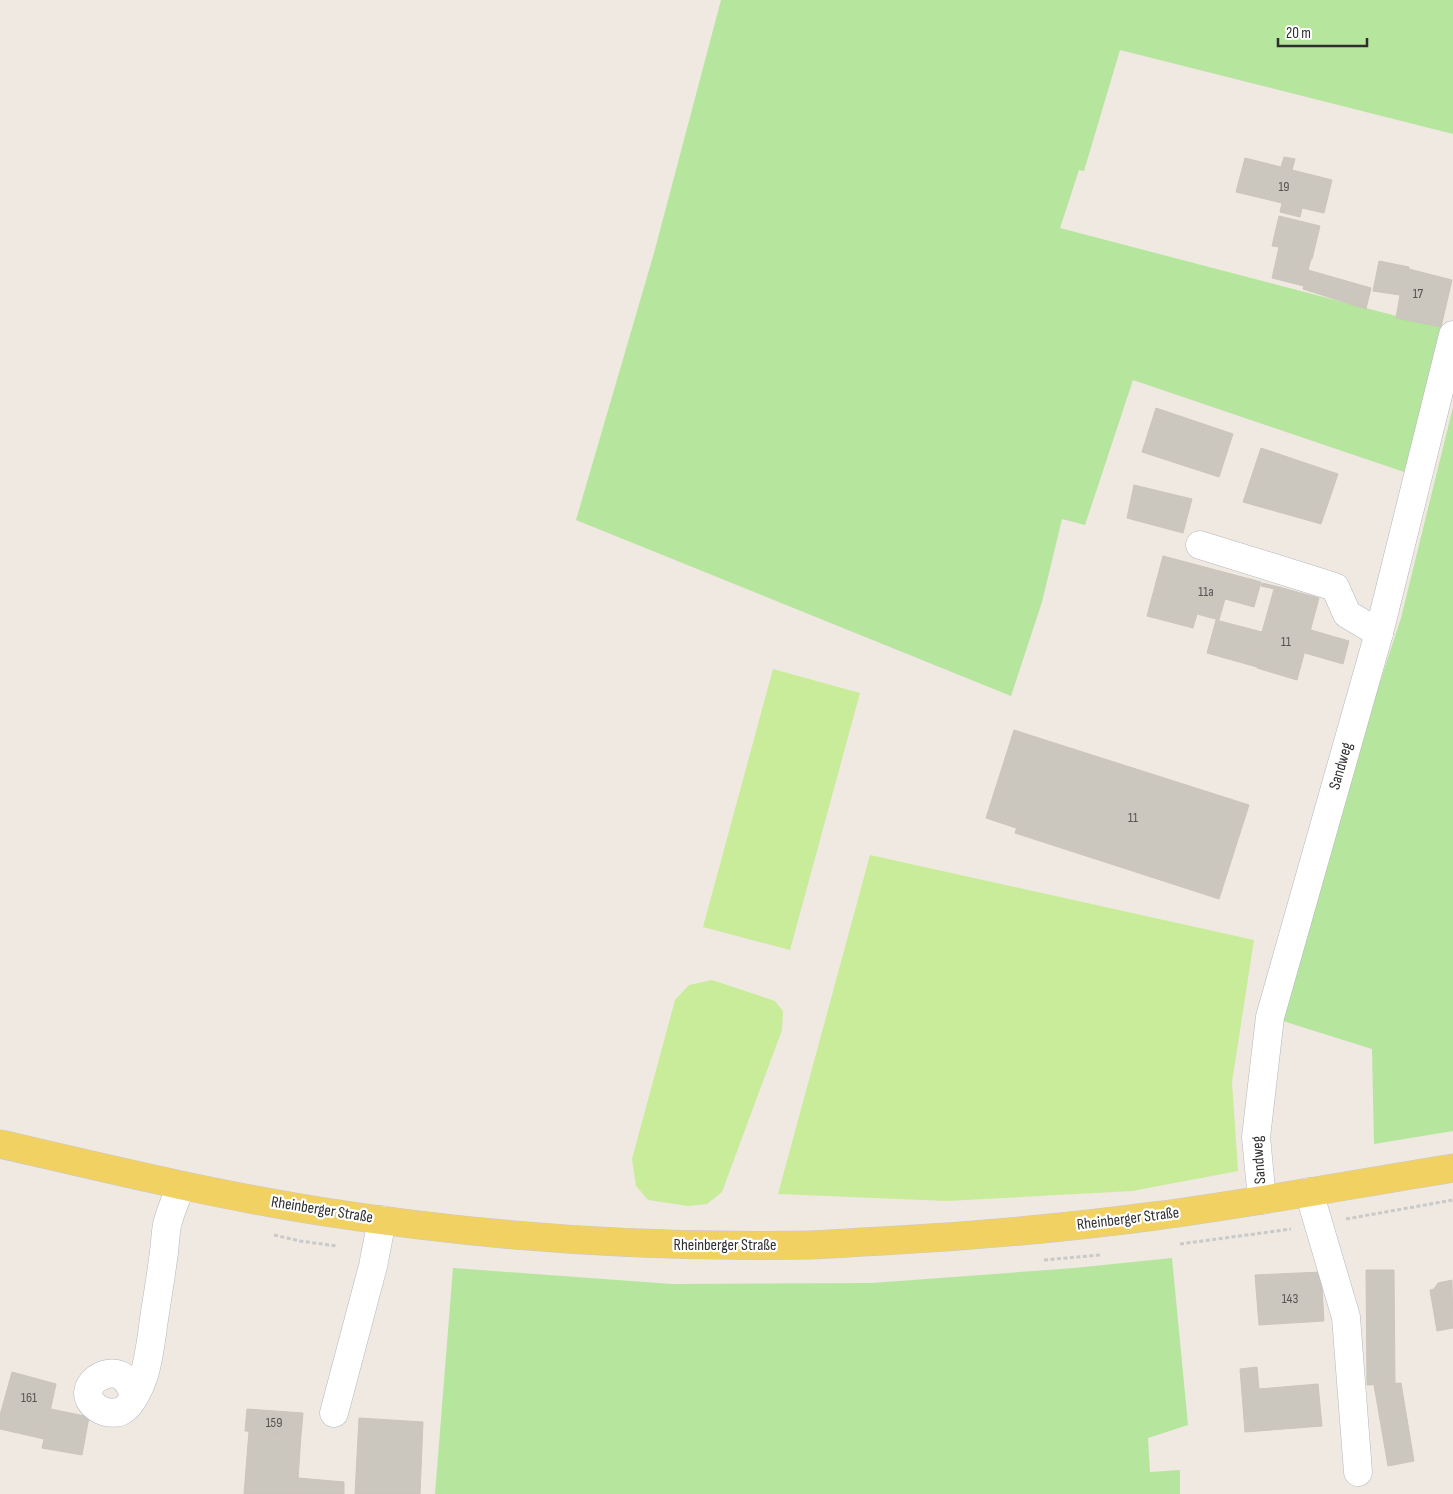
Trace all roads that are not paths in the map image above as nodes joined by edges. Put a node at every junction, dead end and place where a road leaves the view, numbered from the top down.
1 (1453, 335) edge
2 (1200, 545) dead end
3 (1379, 633) junction
4 (0, 1144) edge
5 (1453, 1168) edge
6 (181, 1186) junction
7 (1309, 1192) junction
8 (1262, 1200) junction
9 (382, 1220) junction
10 (134, 1396) dead end
11 (334, 1413) dead end
12 (1358, 1472) dead end

1 - 3 street, Sandweg
2 - 3 street
3 - 8 street, Sandweg
4 - 6 main road, Rheinberger Straße
5 - 7 main road, Rheinberger Straße
6 - 9 main road, Rheinberger Straße
6 - 10 street
7 - 8 main road, Rheinberger Straße
7 - 12 street
8 - 9 main road, Rheinberger Straße
9 - 11 street

